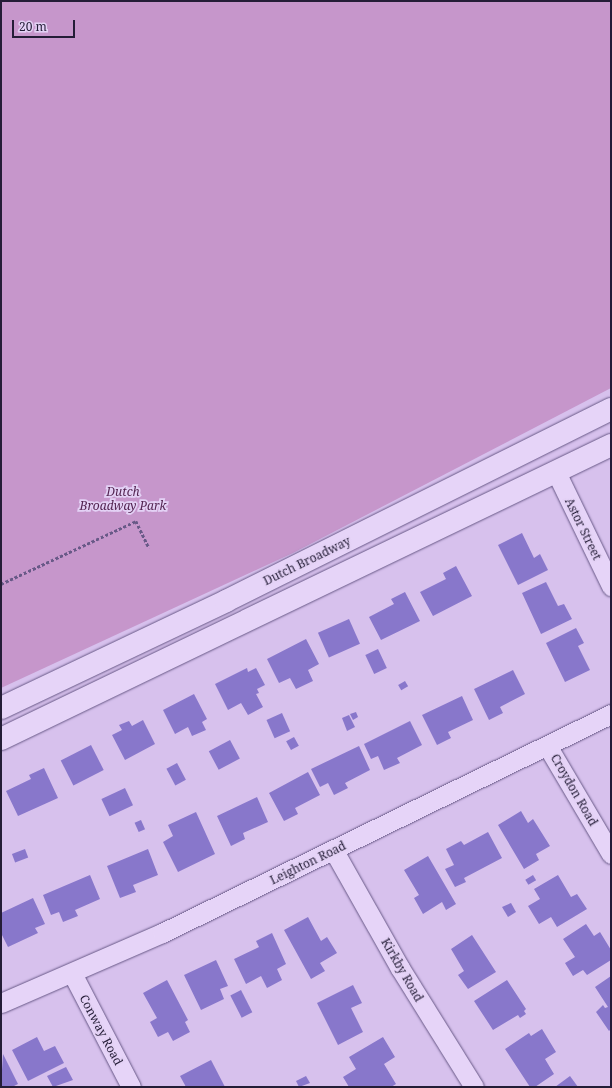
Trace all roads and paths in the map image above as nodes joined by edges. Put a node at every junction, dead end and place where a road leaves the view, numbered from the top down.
1 (611, 410) edge
2 (542, 444) junction
3 (611, 445) edge
4 (556, 472) junction
5 (148, 548) dead end
6 (1, 584) edge
7 (611, 586) edge
8 (226, 601) junction
9 (241, 624) junction
10 (1, 708) edge
11 (611, 714) edge
12 (1, 739) edge
13 (548, 747) junction
14 (334, 851) junction
15 (611, 854) edge
16 (72, 973) junction
17 (1, 1003) edge
18 (131, 1087) edge
19 (474, 1087) edge

1 - 2 main road, Dutch Broadway
2 - 4 main road
2 - 8 main road, Dutch Broadway
3 - 4 main road
4 - 7 street, Astor Street
4 - 9 main road
5 - 6 path
8 - 9 main road
8 - 10 main road, Dutch Broadway
9 - 12 main road
11 - 13 street, Leighton Road
13 - 14 street, Leighton Road
13 - 15 street, Croydon Road
14 - 16 street, Leighton Road
14 - 19 street, Kirkby Road
16 - 17 street, Leighton Road
16 - 18 street, Conway Road

